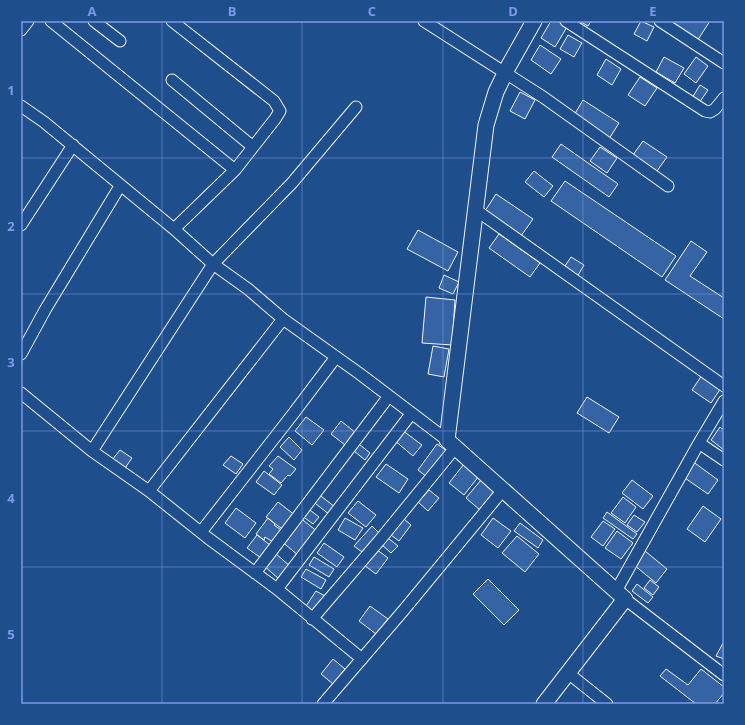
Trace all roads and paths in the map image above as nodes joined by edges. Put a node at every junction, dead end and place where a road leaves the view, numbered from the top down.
1 (28, 21) edge
2 (51, 21) edge
3 (94, 21) edge
4 (172, 21) edge
5 (424, 21) edge
6 (534, 21) edge
7 (566, 21) edge
8 (660, 21) edge
9 (21, 30) edge
10 (120, 41) dead end
11 (724, 63) edge
12 (505, 73) junction
13 (172, 80) dead end
14 (724, 98) edge
15 (21, 106) edge
16 (356, 107) dead end
17 (73, 145) junction
18 (253, 146) junction
19 (235, 170) junction
20 (120, 186) junction
21 (668, 186) dead end
22 (476, 210) junction
23 (21, 224) edge
24 (174, 229) junction
25 (213, 264) junction
26 (283, 319) junction
27 (22, 351) edge
28 (336, 357) junction
29 (724, 386) edge
30 (21, 393) edge
31 (389, 396) junction
32 (724, 401) edge
33 (411, 414) junction
34 (699, 443) junction
35 (451, 444) junction
36 (92, 452) junction
37 (724, 460) edge
38 (502, 490) junction
39 (149, 491) junction
40 (201, 532) junction
41 (255, 573) junction
42 (277, 589) junction
43 (621, 595) junction
44 (312, 619) junction
45 (362, 660) junction
46 (568, 673) junction
47 (724, 675) edge
48 (323, 704) edge
49 (544, 704) edge
50 (607, 704) edge

1 - 9 street
2 - 19 street
3 - 10 street
4 - 18 street
5 - 12 street
6 - 12 street
7 - 14 street
8 - 11 street
12 - 21 street
12 - 22 street
13 - 18 street
15 - 17 street
16 - 25 street
17 - 20 street
17 - 23 street
18 - 19 street
19 - 24 street
20 - 24 street
20 - 27 street
22 - 29 street
22 - 35 street
24 - 25 street
25 - 26 street
25 - 36 street
26 - 28 street
26 - 39 street
28 - 31 street
28 - 40 street
30 - 36 street
31 - 33 street
31 - 41 street
32 - 34 street
33 - 35 street
33 - 42 street
34 - 37 street
34 - 43 street
35 - 38 street
35 - 44 street
36 - 39 street
38 - 43 street
38 - 45 street
39 - 40 street
40 - 41 street
41 - 42 street
42 - 44 street
43 - 46 street
43 - 47 street
44 - 45 street
45 - 48 street
46 - 49 street
46 - 50 street

